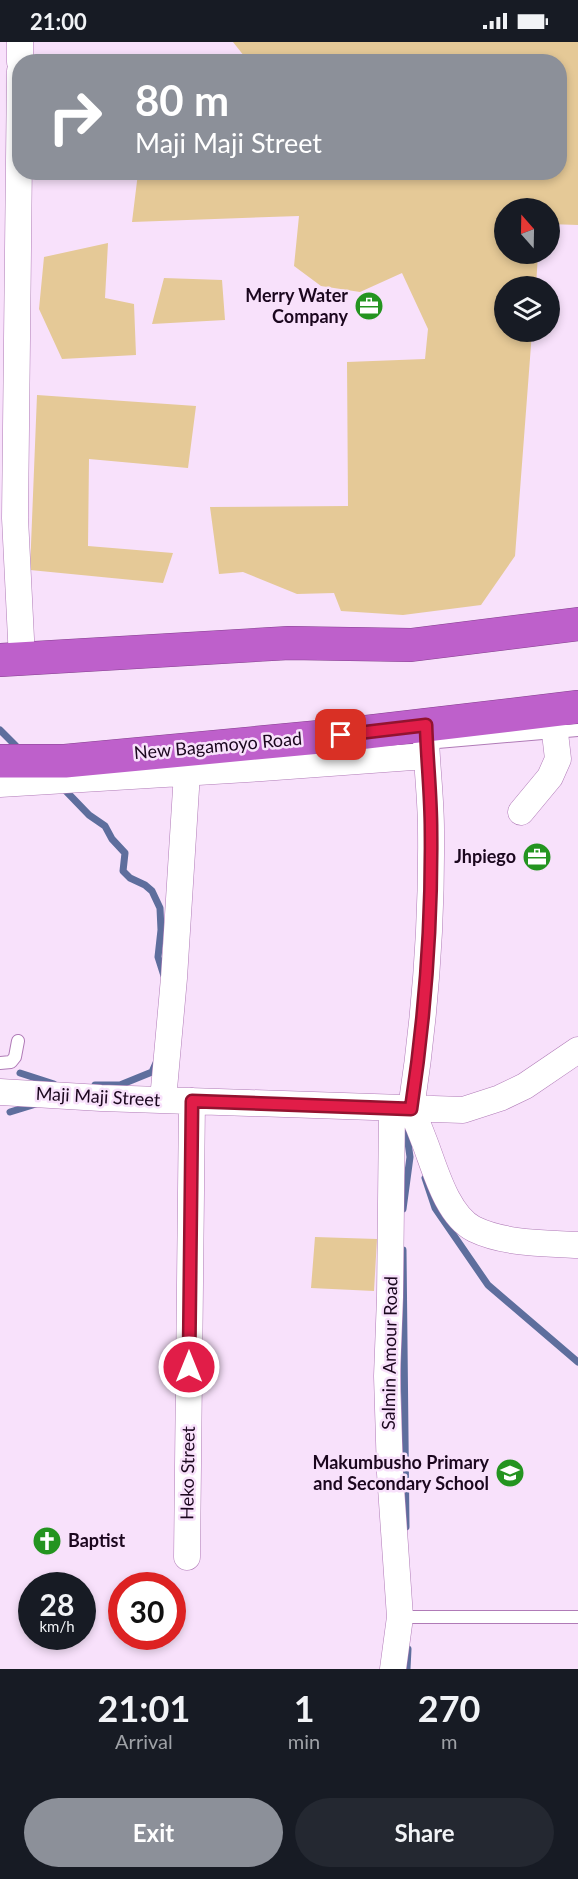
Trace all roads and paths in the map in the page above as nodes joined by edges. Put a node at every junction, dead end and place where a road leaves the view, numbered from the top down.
1 (17, 180) edge
2 (7, 517) edge
3 (578, 624) edge
4 (11, 659) edge
5 (578, 707) edge
6 (566, 731) edge
7 (426, 741) junction
8 (0, 761) edge
9 (187, 772) junction
10 (0, 784) edge
11 (521, 812) dead end
12 (18, 1041) dead end
13 (578, 1050) edge
14 (0, 1063) edge
15 (0, 1092) edge
16 (163, 1100) junction
17 (192, 1101) junction
18 (402, 1109) junction
19 (578, 1245) edge
20 (187, 1557) dead end
21 (400, 1617) junction
22 (578, 1617) edge
23 (393, 1669) edge

1 - 2 street
2 - 4 street
3 - 4 highway
5 - 7 highway, New Bagamoyo Road
6 - 7 lane
6 - 11 street
7 - 8 highway, New Bagamoyo Road
7 - 9 street
7 - 18 street, Salmin Amour Road
9 - 10 street
9 - 16 street
12 - 14 lane
13 - 18 street, Maji Maji Street
15 - 16 street, Maji Maji Street
16 - 17 street, Maji Maji Street
17 - 18 street, Maji Maji Street
17 - 20 street, Heko Street
18 - 19 street
18 - 21 street, Salmin Amour Road
21 - 22 lane
21 - 23 street, Salmin Amour Road

